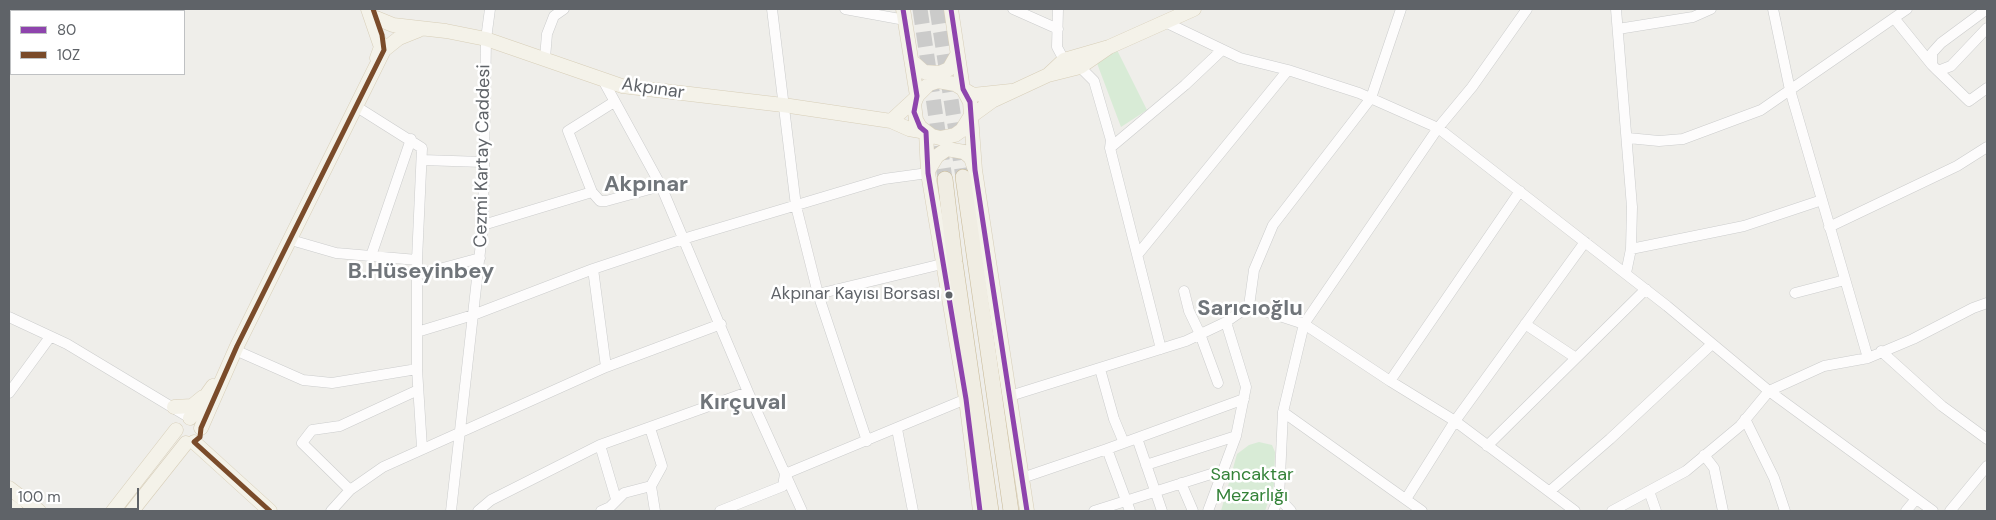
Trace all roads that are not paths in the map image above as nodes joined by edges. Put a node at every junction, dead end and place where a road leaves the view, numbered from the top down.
1 (490, 9) edge
2 (564, 9) edge
3 (772, 9) edge
4 (845, 9) edge
5 (951, 9) edge
6 (1013, 9) edge
7 (1058, 9) edge
8 (1194, 9) edge
9 (1401, 9) edge
10 (1527, 9) edge
11 (1616, 9) edge
12 (1711, 9) edge
13 (1773, 9) edge
14 (1907, 9) edge
15 (1987, 9) edge
16 (372, 12) edge
17 (904, 15) edge
18 (1894, 18) junction
19 (1165, 22) junction
20 (1987, 28) edge
21 (422, 29) junction
22 (1058, 29) junction
23 (1618, 29) junction
24 (486, 39) junction
25 (1109, 47) junction
26 (383, 48) junction
27 (1222, 50) junction
28 (957, 55) junction
29 (545, 58) junction
30 (1064, 60) junction
31 (914, 63) junction
32 (1080, 67) junction
33 (1935, 68) junction
34 (1288, 70) junction
35 (1048, 76) junction
36 (603, 80) junction
37 (1987, 88) edge
38 (963, 89) junction
39 (1790, 90) junction
40 (1011, 91) junction
41 (917, 96) junction
42 (1371, 98) junction
43 (614, 102) junction
44 (783, 105) junction
45 (357, 107) junction
46 (970, 117) junction
47 (891, 121) junction
48 (1438, 128) junction
49 (926, 132) junction
50 (1628, 138) junction
51 (411, 139) junction
52 (1987, 147) edge
53 (1110, 148) junction
54 (422, 160) junction
55 (482, 162) junction
56 (928, 173) junction
57 (969, 173) junction
58 (945, 179) tunnel mouth
59 (661, 186) junction
60 (1520, 191) junction
61 (592, 192) junction
62 (1822, 200) junction
63 (796, 206) junction
64 (483, 224) junction
65 (1829, 227) junction
66 (683, 239) junction
67 (291, 240) junction
68 (1585, 242) junction
69 (1631, 249) junction
70 (1138, 254) junction
71 (371, 256) junction
72 (480, 258) junction
73 (417, 260) junction
74 (942, 264) junction
75 (594, 269) junction
76 (1626, 273) junction
77 (417, 275) junction
78 (1845, 280) junction
79 (1646, 289) junction
80 (1184, 291) dead end
81 (1795, 293) dead end
82 (818, 294) junction
83 (1987, 303) edge
84 (1249, 306) junction
85 (473, 315) junction
86 (9, 317) edge
87 (1226, 322) junction
88 (721, 324) junction
89 (1304, 324) junction
90 (1525, 324) junction
91 (417, 332) junction
92 (1200, 334) junction
93 (50, 336) junction
94 (1712, 344) junction
95 (1161, 349) junction
96 (235, 350) junction
97 (1881, 351) junction
98 (1576, 358) junction
99 (1868, 358) junction
100 (606, 367) junction
101 (1100, 369) junction
102 (417, 370) junction
103 (1390, 380) junction
104 (1218, 383) dead end
105 (418, 390) junction
106 (1769, 391) junction
107 (748, 392) junction
108 (9, 393) edge
109 (210, 393) junction
110 (1010, 396) junction
111 (966, 399) junction
112 (1244, 399) junction
113 (174, 406) junction
114 (1283, 412) junction
115 (190, 418) junction
116 (1745, 419) junction
117 (1455, 422) junction
118 (201, 428) junction
119 (650, 428) junction
120 (897, 429) junction
121 (176, 430) junction
122 (461, 432) junction
123 (1236, 436) junction
124 (1137, 438) junction
125 (1987, 439) edge
126 (867, 441) junction
127 (190, 443) junction
128 (1124, 443) junction
129 (600, 445) junction
130 (1487, 446) junction
131 (422, 448) junction
132 (1107, 449) junction
133 (1704, 455) junction
134 (1146, 465) junction
135 (1987, 466) edge
136 (1225, 471) junction
137 (785, 474) junction
138 (1022, 478) junction
139 (1181, 483) junction
140 (651, 486) junction
141 (9, 488) edge
142 (350, 490) junction
143 (1155, 491) junction
144 (1550, 491) junction
145 (1650, 491) junction
146 (1279, 498) junction
147 (616, 499) junction
148 (1406, 499) junction
149 (1916, 499) junction
150 (1126, 500) junction
151 (9, 506) edge
152 (16, 511) edge
153 (39, 511) edge
154 (113, 511) edge
155 (132, 511) edge
156 (270, 511) edge
157 (331, 511) edge
158 (451, 511) edge
159 (478, 511) edge
160 (601, 511) edge
161 (655, 511) edge
162 (720, 511) edge
163 (802, 511) edge
164 (913, 511) edge
165 (980, 511) edge
166 (992, 511) edge
167 (1011, 511) edge
168 (1027, 511) edge
169 (1094, 511) edge
170 (1130, 511) edge
171 (1162, 511) edge
172 (1193, 511) edge
173 (1208, 511) edge
174 (1273, 511) edge
175 (1291, 511) edge
176 (1422, 511) edge
177 (1575, 511) edge
178 (1612, 511) edge
179 (1656, 511) edge
180 (1722, 511) edge
181 (1785, 511) edge
182 (1906, 511) edge
183 (1932, 511) edge
184 (1950, 511) edge

1 - 24 street, Cezmi Kartay Caddesi
2 - 29 street
3 - 44 street
4 - 17 street
5 - 28 main road
6 - 22 street
7 - 22 street
8 - 19 main road
9 - 42 street
10 - 48 street
11 - 23 street
12 - 23 street
13 - 39 street
14 - 18 street
15 - 33 street
16 - 21 main road, Akpınar
16 - 26 main road
17 - 31 main road
18 - 33 street
18 - 39 street
19 - 25 main road
19 - 27 street
20 - 33 street
21 - 24 main road, Akpınar
21 - 26 main road, Akpınar
22 - 30 street
23 - 50 street
24 - 29 main road, Akpınar
24 - 55 street, Cezmi Kartay Caddesi
25 - 30 main road
25 - 32 main road
26 - 45 main road
26 - 109 main road
27 - 34 street
27 - 53 street
28 - 31 main road
28 - 38 main road
29 - 36 main road, Akpınar
30 - 32 street
30 - 35 main road
31 - 41 main road
32 - 35 main road
32 - 53 street
33 - 37 street
34 - 42 street
34 - 70 street
35 - 40 main road
36 - 43 street
36 - 44 main road, Akpınar
38 - 40 main road
38 - 41 main road
38 - 46 main road
39 - 50 street
39 - 62 street
40 - 46 main road
41 - 47 main road
41 - 49 main road
42 - 48 street
42 - 84 street
43 - 59 street
43 - 61 street
44 - 47 main road, Akpınar
44 - 63 street
45 - 51 street
45 - 67 main road
46 - 49 main road
46 - 57 main road
47 - 49 main road, Akpınar
48 - 60 street
48 - 89 street
49 - 56 main road
50 - 69 street
51 - 54 street
51 - 71 street
52 - 65 street
53 - 70 street
54 - 55 street
54 - 73 street
55 - 64 street, Cezmi Kartay Caddesi
56 - 57 main road
56 - 63 street
56 - 74 main road
57 - 110 main road
57 - 167 highway
58 - 166 highway
59 - 61 street
59 - 66 street
60 - 68 street
60 - 103 street
61 - 64 street
62 - 65 street
62 - 69 street
63 - 66 street
63 - 82 street
64 - 72 street, Cezmi Kartay Caddesi
65 - 78 street
66 - 75 street
66 - 88 street
67 - 71 street
67 - 96 main road
68 - 76 street
68 - 90 street
69 - 76 street
70 - 95 street
71 - 73 street
72 - 77 street
72 - 85 street, Cezmi Kartay Caddesi
73 - 77 street
74 - 82 street
74 - 111 main road
75 - 85 street
75 - 100 street
76 - 79 street
77 - 91 street
78 - 81 street
78 - 99 street
79 - 94 street
79 - 98 street
80 - 92 street
82 - 126 street
83 - 97 street
84 - 87 street
84 - 89 street
85 - 91 street
85 - 122 street, Cezmi Kartay Caddesi
86 - 93 street
87 - 92 street
87 - 112 street
88 - 100 street
88 - 107 street
89 - 103 street
89 - 114 street
90 - 98 street
90 - 117 street
91 - 102 street
92 - 95 street
92 - 104 street
93 - 108 street
93 - 113 street
94 - 106 street
94 - 144 street
95 - 101 street
96 - 102 street
96 - 118 main road
97 - 99 street
97 - 125 street
98 - 130 street
99 - 106 street
100 - 122 street
101 - 110 street
101 - 128 street
102 - 105 street
103 - 117 street
105 - 131 street
105 - 142 street
106 - 116 street
106 - 149 street
107 - 119 street
107 - 137 street
109 - 113 main road
109 - 115 main road
110 - 138 main road
111 - 120 street
111 - 165 main road
112 - 123 street
112 - 124 street
113 - 115 street
114 - 146 street
114 - 148 street
115 - 118 main road
115 - 121 main road
116 - 133 street
116 - 181 street
117 - 130 street
117 - 148 street
118 - 127 main road
119 - 129 street
119 - 140 street
120 - 126 street
120 - 164 street
121 - 127 main road
121 - 154 main road
122 - 131 street
122 - 158 street, Cezmi Kartay Caddesi
123 - 134 street
123 - 136 street
124 - 128 street
124 - 134 street
126 - 137 street
127 - 155 main road
127 - 156 main road
128 - 132 street
129 - 147 street
129 - 159 street
130 - 144 street
131 - 142 street
132 - 138 street
132 - 150 street
133 - 145 street
133 - 180 street
134 - 143 street
135 - 184 street
136 - 139 street
136 - 173 street
137 - 162 street
137 - 163 street
138 - 168 main road
139 - 143 street
139 - 172 street
140 - 147 street
140 - 161 street
141 - 153 main road
142 - 157 street
143 - 150 street
143 - 171 street
144 - 177 street
145 - 178 street
145 - 179 street
146 - 174 street
146 - 175 street
147 - 160 street
148 - 176 street
149 - 182 street
149 - 183 street
150 - 169 street
150 - 170 street
151 - 152 main road

